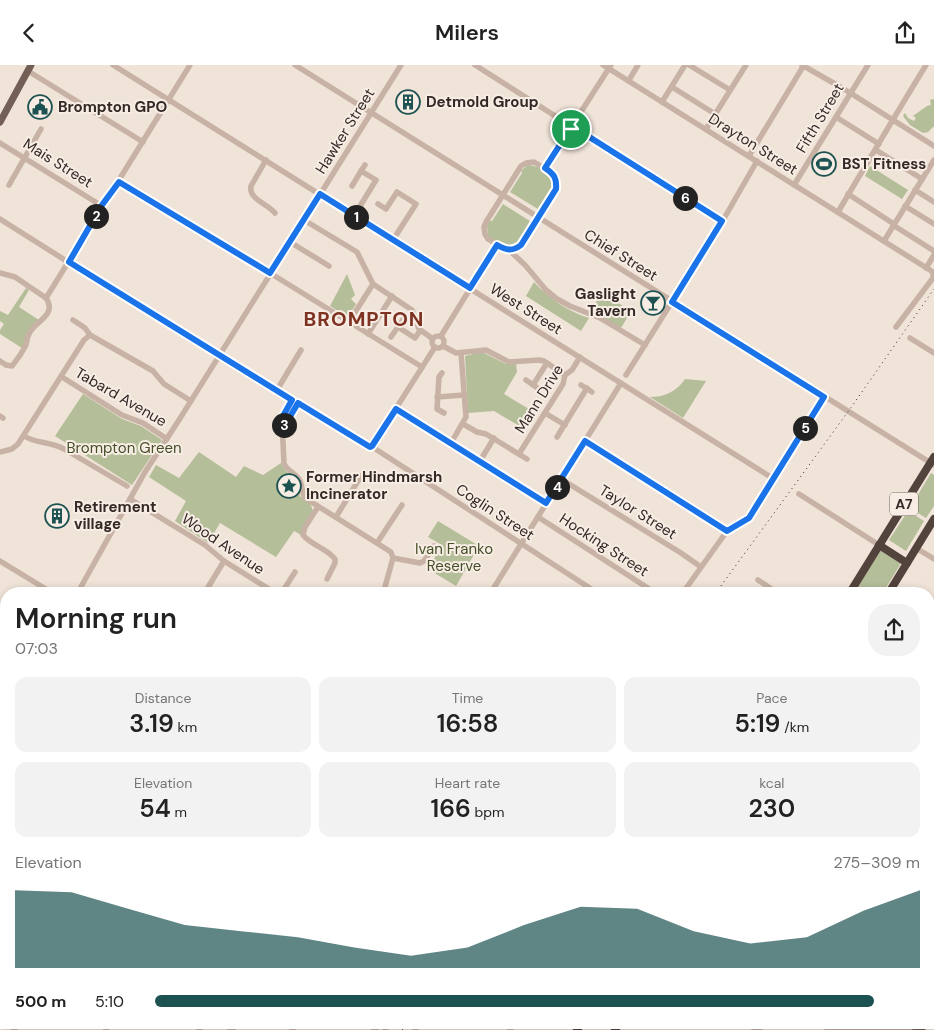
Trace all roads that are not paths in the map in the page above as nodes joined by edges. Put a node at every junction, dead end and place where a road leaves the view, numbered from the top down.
1 (113, 65) edge
2 (190, 65) edge
3 (295, 65) edge
4 (401, 65) edge
5 (475, 65) edge
6 (638, 65) edge
7 (687, 65) edge
8 (746, 65) edge
9 (803, 65) edge
10 (868, 65) edge
11 (926, 65) edge
12 (608, 66) edge
13 (29, 68) edge
14 (629, 80) junction
15 (672, 87) junction
16 (730, 90) junction
17 (849, 94) junction
18 (168, 99) junction
19 (662, 102) junction
20 (3, 110) edge
21 (371, 112) junction
22 (716, 114) junction
23 (836, 117) junction
24 (891, 121) junction
25 (0, 122) edge
26 (572, 126) junction
27 (41, 129) dead end
28 (706, 129) junction
29 (143, 142) junction
30 (0, 143) edge
31 (934, 146) edge
32 (878, 147) junction
33 (934, 150) edge
34 (749, 156) junction
35 (24, 157) junction
36 (934, 159) edge
37 (266, 160) junction
38 (757, 161) junction
39 (365, 165) dead end
40 (545, 168) junction
41 (361, 171) junction
42 (922, 179) junction
43 (119, 182) junction
44 (9, 185) dead end
45 (794, 185) junction
46 (352, 186) dead end
47 (915, 190) junction
48 (320, 194) junction
49 (503, 195) junction
50 (848, 195) junction
51 (934, 201) edge
52 (378, 204) dead end
53 (102, 205) junction
54 (905, 206) junction
55 (838, 212) junction
56 (275, 213) dead end
57 (354, 216) junction
58 (539, 217) junction
59 (0, 219) edge
60 (304, 220) junction
61 (722, 221) junction
62 (934, 224) edge
63 (894, 225) junction
64 (393, 240) junction
65 (290, 241) junction
66 (884, 241) junction
67 (497, 245) junction
68 (518, 248) junction
69 (509, 251) junction
70 (934, 253) edge
71 (516, 258) junction
72 (69, 262) junction
73 (328, 266) dead end
74 (926, 268) junction
75 (0, 273) edge
76 (270, 273) junction
77 (373, 284) junction
78 (470, 288) junction
79 (392, 296) junction
80 (46, 297) junction
81 (672, 302) junction
82 (354, 314) dead end
83 (404, 318) dead end
84 (73, 320) dead end
85 (398, 327) junction
86 (896, 327) dead end
87 (420, 331) junction
88 (368, 334) junction
89 (90, 335) junction
90 (392, 337) dead end
91 (441, 337) junction
92 (910, 338) dead end
93 (433, 339) junction
94 (645, 345) junction
95 (443, 346) junction
96 (435, 347) junction
97 (302, 351) dead end
98 (461, 353) junction
99 (934, 353) edge
100 (220, 355) junction
101 (580, 357) junction
102 (0, 361) edge
103 (547, 363) junction
104 (422, 367) junction
105 (442, 373) dead end
106 (565, 375) junction
107 (626, 375) dead end
108 (62, 377) junction
109 (526, 380) dead end
110 (621, 383) junction
111 (581, 385) dead end
112 (276, 390) junction
113 (464, 395) junction
114 (437, 397) junction
115 (824, 397) junction
116 (191, 401) junction
117 (295, 402) junction
118 (396, 409) junction
119 (444, 413) dead end
120 (545, 413) junction
121 (463, 424) junction
122 (565, 425) junction
123 (24, 436) junction
124 (557, 437) dead end
125 (167, 439) junction
126 (494, 439) junction
127 (585, 441) junction
128 (450, 443) junction
129 (377, 450) dead end
130 (0, 452) edge
131 (519, 454) junction
132 (527, 459) dead end
133 (480, 461) junction
134 (933, 462) edge
135 (361, 476) dead end
136 (561, 479) junction
137 (774, 479) junction
138 (127, 487) dead end
139 (799, 494) dead end
140 (130, 499) junction
141 (546, 503) junction
142 (402, 505) dead end
143 (318, 507) junction
144 (336, 517) junction
145 (538, 517) junction
146 (934, 519) edge
147 (727, 531) junction
148 (378, 543) junction
149 (520, 544) junction
150 (879, 545) junction
151 (434, 546) dead end
152 (916, 548) junction
153 (393, 558) junction
154 (934, 559) edge
155 (0, 561) edge
156 (224, 561) junction
157 (907, 563) junction
158 (701, 567) junction
159 (295, 572) dead end
160 (327, 579) dead end
161 (758, 580) dead end
162 (43, 587) edge
163 (80, 587) edge
164 (208, 587) edge
165 (265, 587) edge
166 (285, 587) edge
167 (385, 587) edge
168 (494, 587) edge
169 (589, 587) edge
170 (646, 587) edge
171 (687, 587) edge
172 (768, 587) edge
173 (853, 587) edge
174 (892, 587) edge
175 (858, 1029) edge
176 (827, 1030) edge

1 - 18 street, West Street
2 - 18 street
3 - 21 street, Chief Street
4 - 21 street, Hawker Street
5 - 26 street
6 - 14 street
7 - 15 street
7 - 16 street
8 - 16 street
9 - 17 street
9 - 34 street
10 - 17 street, Fifth Street
11 - 24 street
12 - 14 street, Drayton Street
12 - 26 street
13 - 20 main road
13 - 29 street
14 - 19 street, Drayton Street
15 - 19 street
15 - 22 street
16 - 22 street
17 - 23 street, Fifth Street
17 - 24 street
18 - 29 street
18 - 37 street, West Street
19 - 28 street, Drayton Street
20 - 25 main road
21 - 48 street, Hawker Street
21 - 49 street, Chief Street
22 - 28 street
23 - 32 street
23 - 45 street, Fifth Street
24 - 31 street
24 - 32 street
24 - 33 street
26 - 40 street
26 - 61 street
27 - 35 street
28 - 34 street, Drayton Street
29 - 43 street
30 - 35 street, Mais Street
32 - 42 street
32 - 50 street
34 - 38 street, Drayton Street
35 - 44 street
35 - 53 street, Mais Street
36 - 42 street
37 - 48 street, West Street
37 - 56 street
38 - 45 street, Drayton Street
38 - 61 street
39 - 41 street
40 - 49 street
40 - 58 street
41 - 46 street
41 - 57 street
42 - 47 street
43 - 53 street
43 - 76 street
45 - 55 street, Drayton Street
47 - 51 street
47 - 54 street
48 - 57 street, West Street
48 - 60 street, Hawker Street
49 - 58 street, Chief Street
49 - 67 street
50 - 55 street
50 - 63 street
52 - 64 street
53 - 72 street
54 - 62 street
54 - 63 street
55 - 66 street, Drayton Street
57 - 64 street, West Street
58 - 68 street
58 - 81 street, Chief Street
59 - 72 street
60 - 65 street, Hawker Street
60 - 77 street
61 - 81 street
63 - 66 street
63 - 70 street
64 - 78 street, West Street
65 - 73 street
65 - 76 street, Hawker Street
66 - 74 street, Drayton Street
67 - 69 street
67 - 78 street
68 - 69 street
68 - 71 street
69 - 71 street
70 - 74 street
71 - 94 street
72 - 80 street
72 - 100 street
74 - 86 street
75 - 80 street
76 - 88 street
76 - 100 street, Hawker Street
77 - 79 street
77 - 82 street
78 - 91 street
78 - 101 street, West Street
79 - 87 street
79 - 88 street
80 - 102 street
81 - 94 street
81 - 115 street, Chief Street
83 - 85 street
84 - 89 street
85 - 87 street
85 - 90 street
87 - 93 street
88 - 104 street
89 - 108 street
89 - 116 street
91 - 93 street
91 - 95 street
92 - 99 street
93 - 96 street
94 - 107 street
95 - 96 street
95 - 98 street
96 - 104 street
97 - 112 street
98 - 103 street
98 - 113 street
100 - 112 street
100 - 116 street, Hawker Street
101 - 106 street, Mann Drive
101 - 110 street, West Street
103 - 106 street
103 - 109 street
104 - 118 street
105 - 114 street
106 - 120 street, Mann Drive
108 - 123 street
108 - 125 street, Tabard Avenue
110 - 127 street
110 - 137 street, West Street
111 - 122 street
112 - 117 street
113 - 114 street
113 - 121 street
114 - 119 street
115 - 134 street, Chief Street
115 - 137 street
116 - 125 street, Hawker Street
117 - 118 street
117 - 143 street
118 - 128 street
120 - 122 street
120 - 131 street, Mann Drive
121 - 126 street
121 - 128 street
122 - 124 street
123 - 130 street
123 - 138 street
125 - 140 street, Hawker Street
126 - 131 street
126 - 133 street
127 - 136 street
127 - 147 street
128 - 133 street
129 - 149 street, Coglin Street
131 - 132 street
133 - 141 street
134 - 150 highway, A7
135 - 144 street
136 - 141 street
136 - 158 street, Taylor Street
137 - 147 street
139 - 150 street
140 - 156 street, Wood Avenue
140 - 163 street, Hawker Street
141 - 145 street
142 - 148 street
143 - 144 street
143 - 160 street
144 - 148 street
145 - 149 street
145 - 170 street, Hocking Street
146 - 152 highway, A7
147 - 158 street
148 - 153 street
149 - 168 street
149 - 169 street, Coglin Street
150 - 157 highway
150 - 173 highway, A7
151 - 153 street
152 - 154 street
152 - 157 highway, A7
153 - 167 street
155 - 162 street
156 - 164 street
156 - 165 street, Wood Avenue
157 - 174 highway, A7
158 - 171 street
159 - 166 street
161 - 172 street
175 - 176 street

